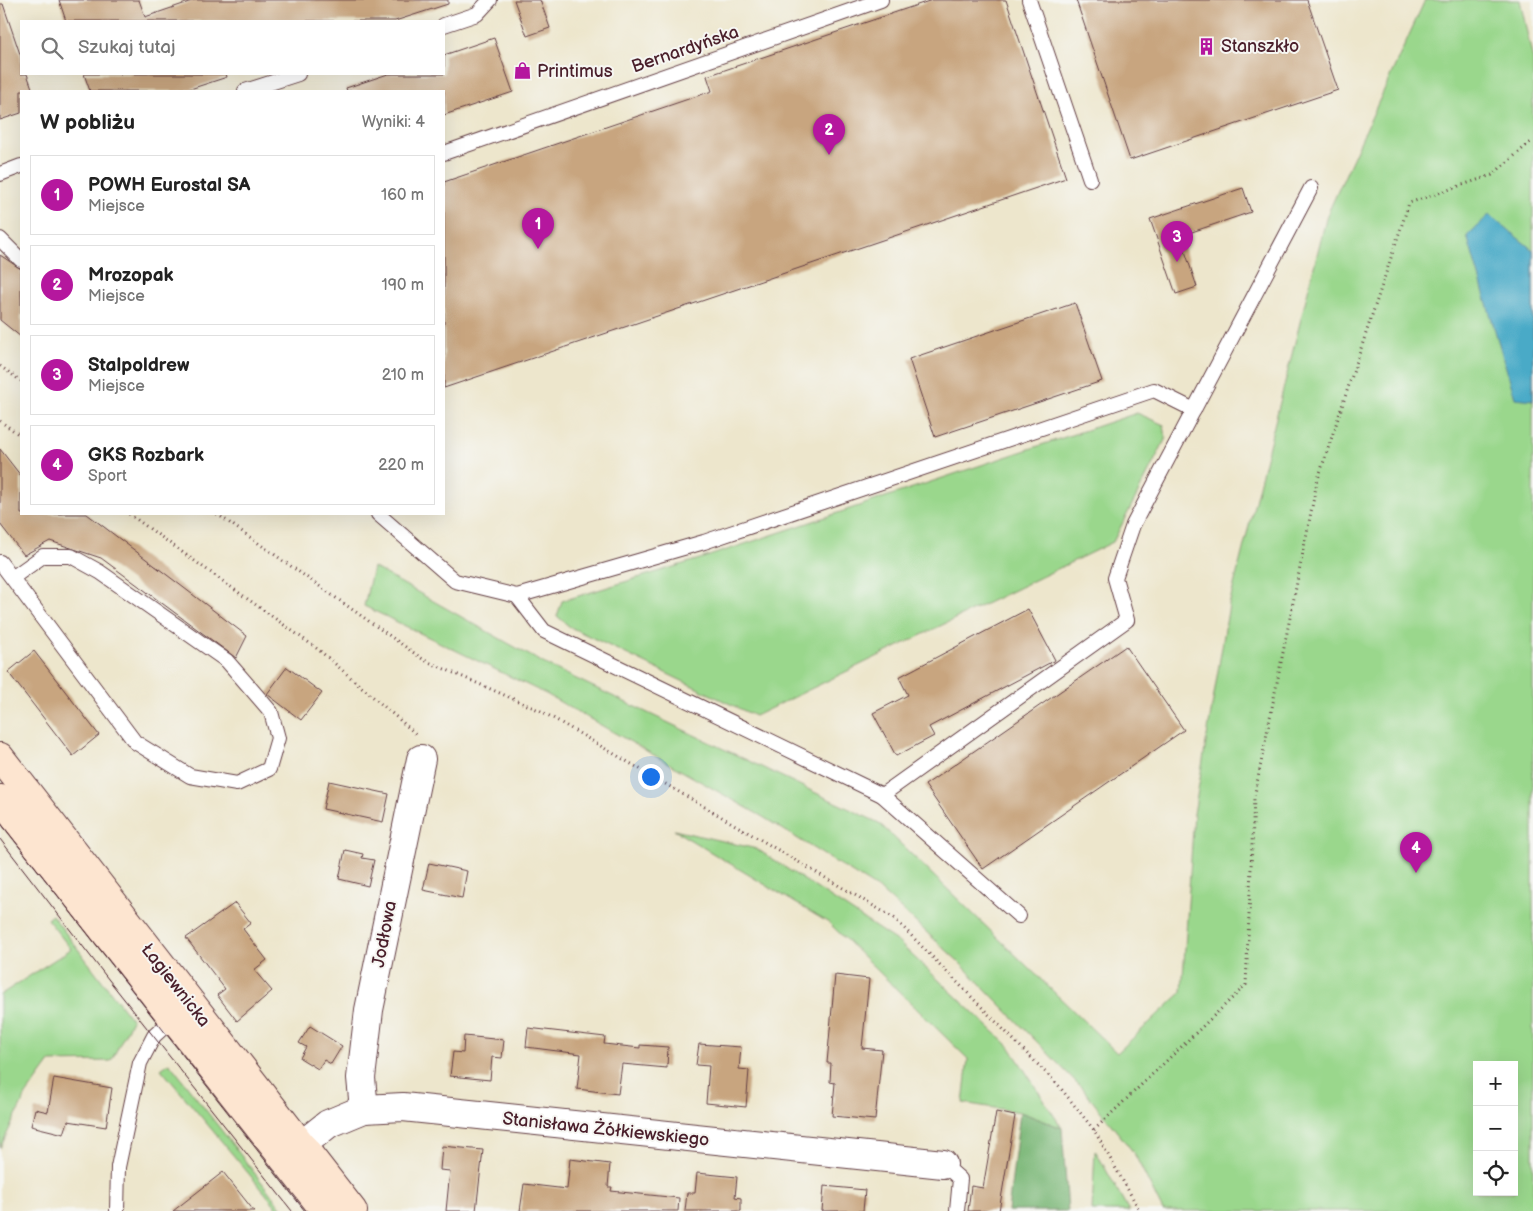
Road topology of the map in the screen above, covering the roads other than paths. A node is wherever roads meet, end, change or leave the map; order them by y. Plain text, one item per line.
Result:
1 (490, 0) edge
2 (881, 0) edge
3 (1029, 0) edge
4 (445, 25) edge
5 (295, 75) edge
6 (248, 90) edge
7 (445, 153) edge
8 (20, 166) edge
9 (0, 174) edge
10 (1090, 179) dead end
11 (1311, 188) dead end
12 (0, 239) edge
13 (20, 259) edge
14 (1194, 410) junction
15 (379, 515) edge
16 (0, 562) edge
17 (12, 578) junction
18 (517, 596) junction
19 (0, 757) edge
20 (421, 759) road end
21 (882, 795) junction
22 (0, 800) edge
23 (1018, 916) dead end
24 (182, 1012) junction
25 (364, 1109) junction
26 (292, 1152) junction
27 (943, 1164) joint
28 (117, 1211) edge
29 (324, 1211) edge
30 (352, 1211) edge
31 (957, 1211) edge

1 - 4 lane
2 - 7 lane, Bernardyńska
3 - 10 lane
5 - 6 lane
8 - 9 lane
11 - 14 lane
12 - 13 lane
14 - 18 lane
14 - 21 lane
15 - 18 lane
16 - 17 lane
17 - 17 lane
18 - 21 lane
19 - 24 main road, Łagiewnicka
20 - 25 street, Jodłowa
21 - 23 lane
22 - 24 main road, Łagiewnicka
24 - 26 main road, Łagiewnicka
24 - 28 lane
25 - 26 street, Stanisława Żółkiewskiego
25 - 27 street, Stanisława Żółkiewskiego
26 - 29 main road, Łagiewnicka
26 - 30 main road, Łagiewnicka
27 - 31 lane

